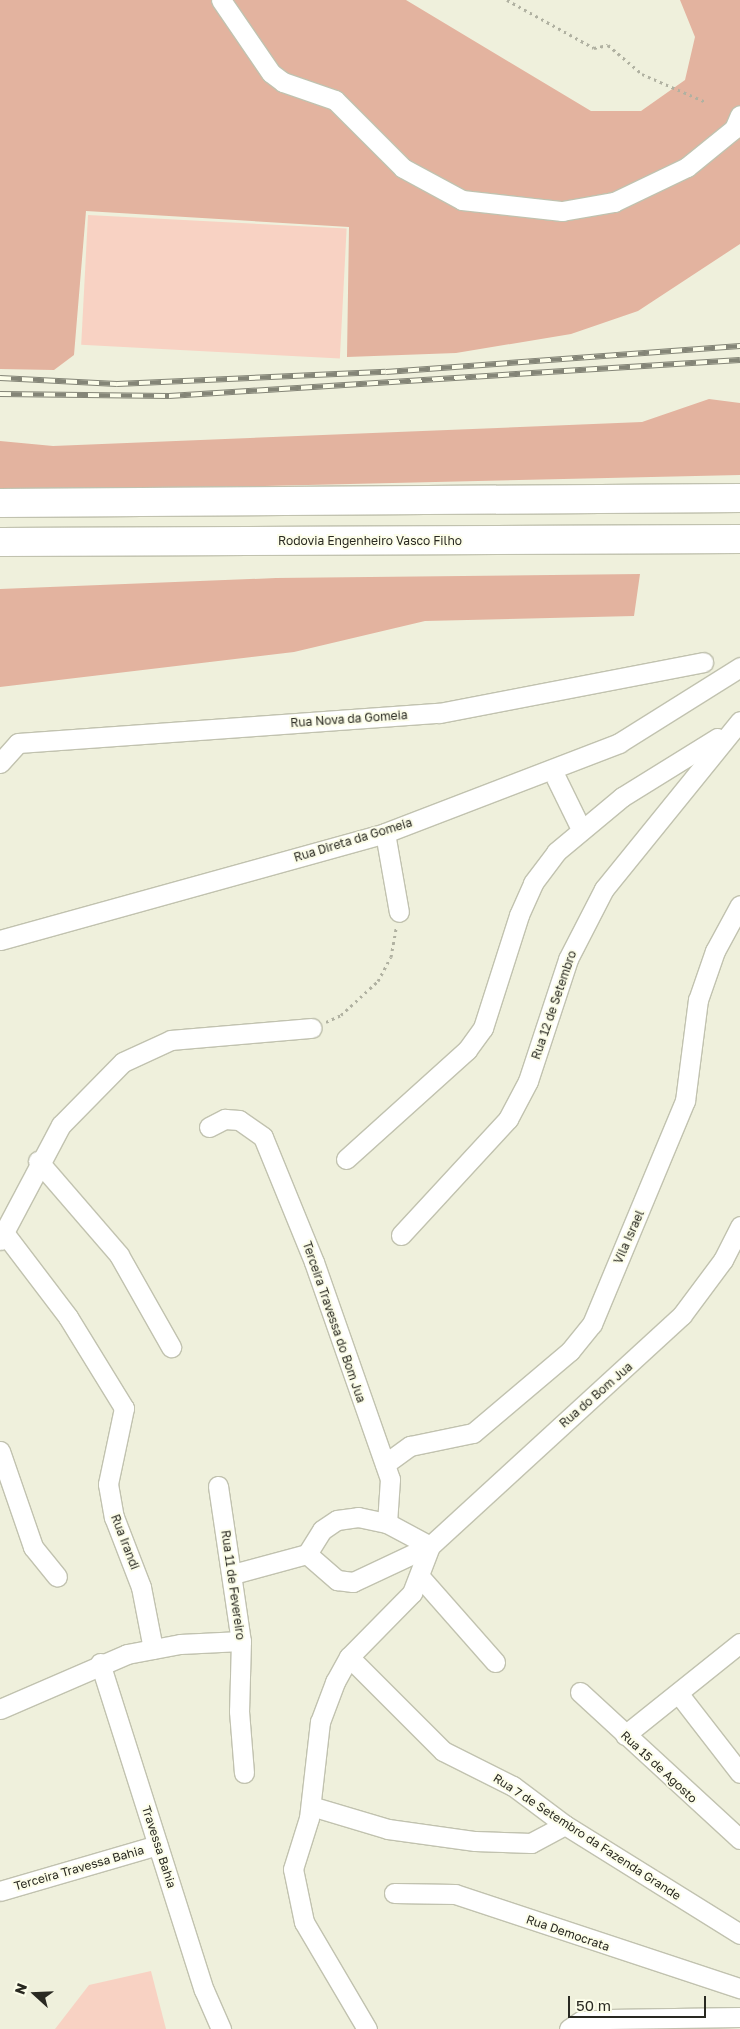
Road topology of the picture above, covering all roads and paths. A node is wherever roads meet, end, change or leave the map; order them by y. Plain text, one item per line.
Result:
1 (221, 0) edge
2 (507, 0) edge
3 (706, 102) dead end
4 (740, 115) edge
5 (740, 498) edge
6 (0, 503) edge
7 (740, 539) edge
8 (0, 542) edge
9 (703, 662) dead end
10 (740, 667) edge
11 (735, 726) edge
12 (0, 763) edge
13 (556, 778) dead end
14 (581, 829) junction
15 (385, 833) junction
16 (740, 905) edge
17 (399, 912) joint
18 (0, 940) edge
19 (311, 1028) joint
20 (209, 1127) dead end
21 (346, 1159) dead end
22 (38, 1162) junction
23 (740, 1226) edge
24 (400, 1236) dead end
25 (2, 1237) edge
26 (171, 1347) dead end
27 (0, 1451) edge
28 (385, 1464) junction
29 (218, 1486) dead end
30 (387, 1523) junction
31 (430, 1546) junction
32 (307, 1554) junction
33 (233, 1574) junction
34 (57, 1577) dead end
35 (421, 1578) junction
36 (241, 1641) junction
37 (740, 1643) edge
38 (153, 1649) junction
39 (350, 1657) junction
40 (494, 1662) dead end
41 (100, 1663) junction
42 (580, 1692) dead end
43 (678, 1693) junction
44 (0, 1709) edge
45 (625, 1735) junction
46 (244, 1773) dead end
47 (740, 1773) edge
48 (311, 1806) junction
49 (565, 1825) junction
50 (740, 1839) edge
51 (157, 1845) junction
52 (0, 1891) edge
53 (394, 1892) dead end
54 (740, 1934) edge
55 (740, 1988) edge
56 (740, 2017) edge
57 (643, 2023) edge
58 (573, 2026) edge
59 (221, 2029) edge
60 (367, 2029) edge

1 - 4 street
2 - 3 path
5 - 6 highway
7 - 8 highway, Rodovia Engenheiro Vasco Filho
9 - 12 street, Rua Nova da Gomeia
10 - 15 street, Rua Direta da Gomeia
11 - 14 street
11 - 24 street, Rua 12 de Setembro
13 - 14 street
14 - 21 street
15 - 17 street
15 - 18 street, Rua Direta da Gomeia
16 - 28 street, Vila Israel
17 - 19 path
19 - 22 street
20 - 28 street, Terceira Travessa do Bom Jua
22 - 25 street
22 - 26 street
23 - 31 street, Rua do Bom Jua
25 - 38 street, Rua Irandi
27 - 34 street
28 - 30 street, Terceira Travessa do Bom Jua
29 - 33 street, Rua 11 de Fevereiro
30 - 31 street
30 - 32 street
31 - 32 street
31 - 35 street
32 - 33 street
33 - 36 street, Rua 11 de Fevereiro
35 - 39 street
35 - 40 street
36 - 38 street
36 - 46 street, Rua 11 de Fevereiro
37 - 43 street
38 - 41 street
39 - 48 street
39 - 49 street, Rua 7 de Setembro da Fazenda Grande
41 - 44 street
41 - 51 street, Travessa Bahia
42 - 45 street, Rua 15 de Agosto
43 - 45 street
43 - 47 street
45 - 50 street, Rua 15 de Agosto
48 - 49 street
48 - 60 street
49 - 54 street, Rua 7 de Setembro da Fazenda Grande
51 - 52 street, Terceira Travessa Bahia
51 - 59 street, Travessa Bahia
53 - 55 street, Rua Democrata
56 - 57 street
57 - 58 street

